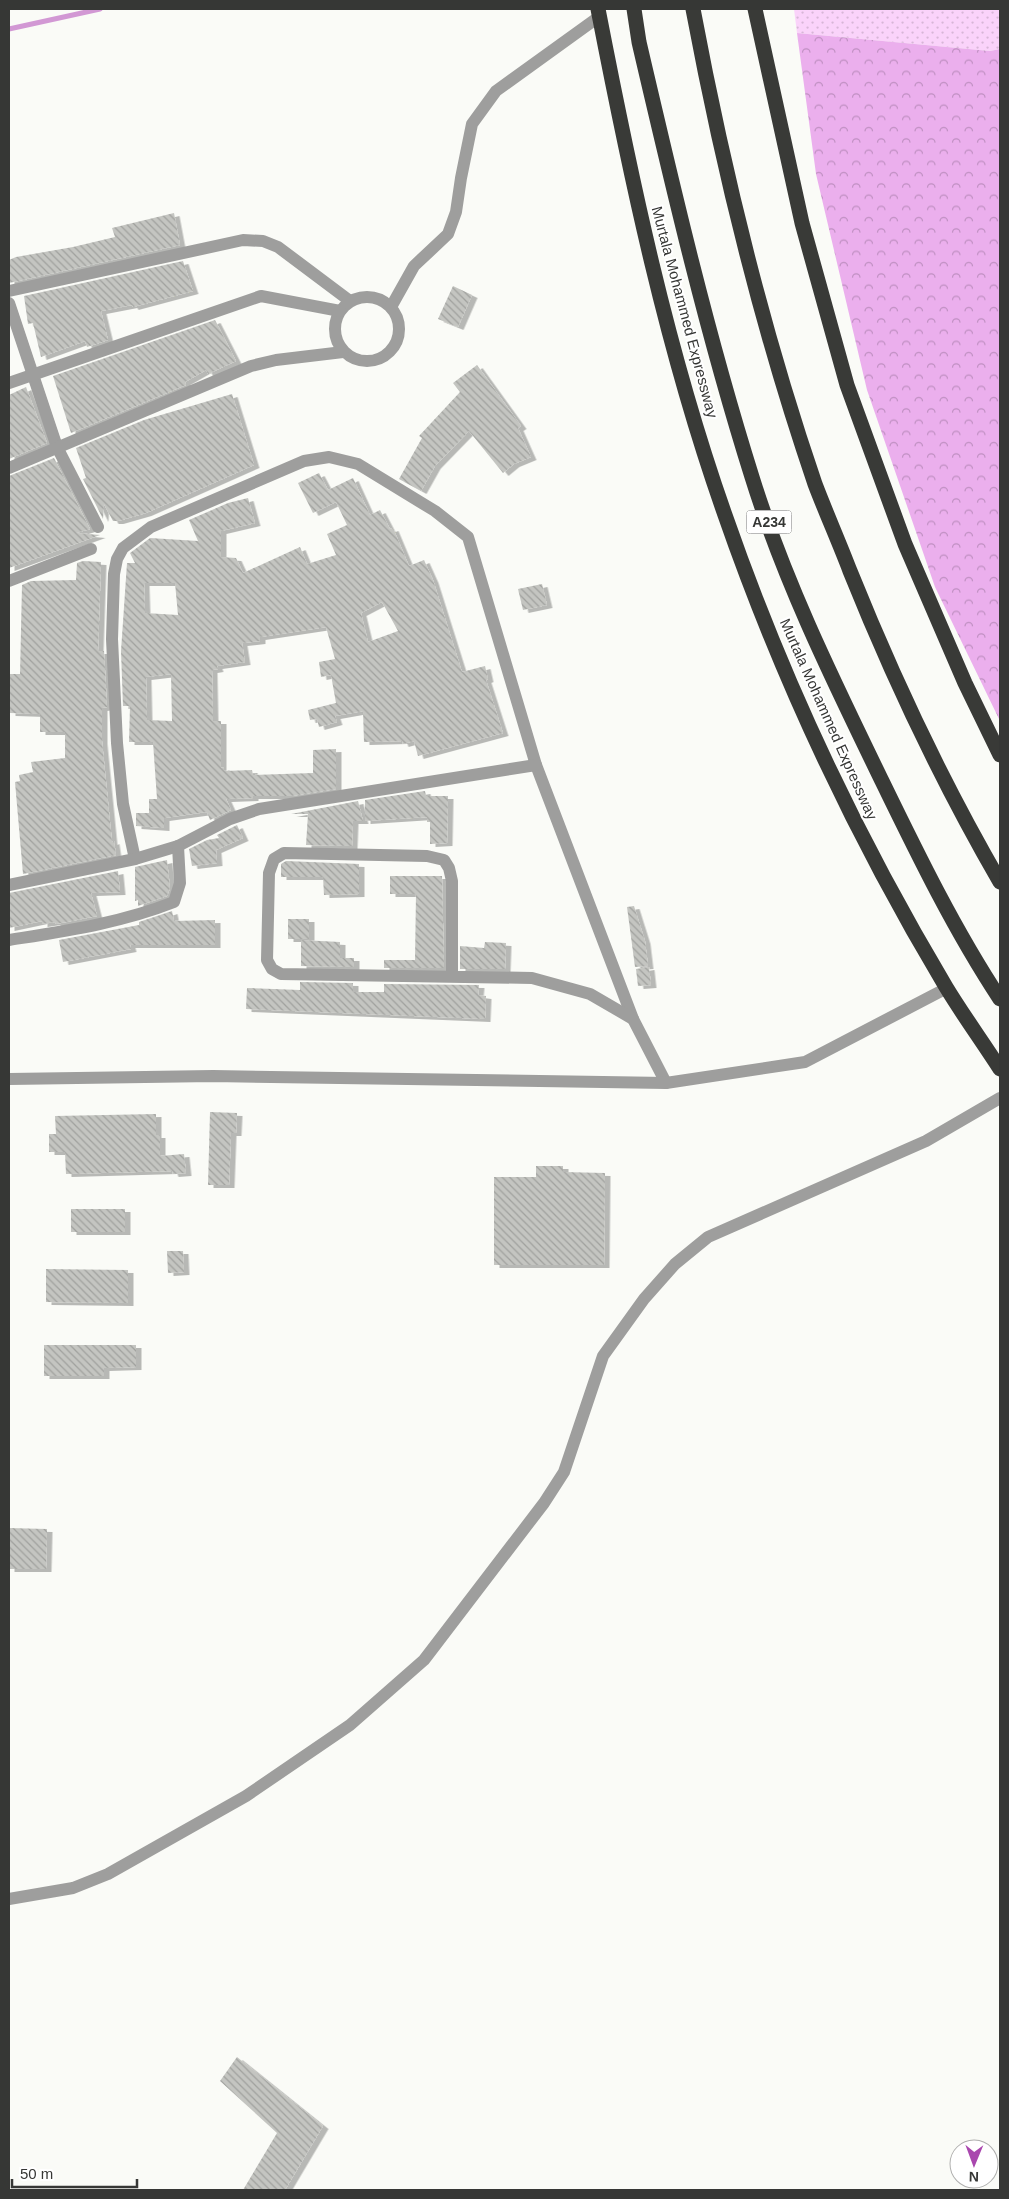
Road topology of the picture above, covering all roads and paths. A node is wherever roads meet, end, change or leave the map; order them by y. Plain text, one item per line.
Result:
1 (634, 9) edge
2 (693, 9) edge
3 (755, 9) edge
4 (599, 12) edge
5 (9, 291) edge
6 (350, 301) junction
7 (9, 302) edge
8 (391, 307) junction
9 (340, 311) junction
10 (343, 352) junction
11 (33, 374) junction
12 (9, 383) edge
13 (57, 447) junction
14 (9, 468) edge
15 (98, 527) dead end
16 (92, 549) dead end
17 (9, 580) edge
18 (1000, 754) edge
19 (536, 765) junction
20 (178, 846) junction
21 (135, 859) junction
22 (1000, 882) edge
23 (9, 885) edge
24 (9, 940) edge
25 (452, 976) junction
26 (947, 988) junction
27 (1000, 999) edge
28 (633, 1019) junction
29 (1000, 1068) edge
30 (9, 1079) edge
31 (666, 1083) junction
32 (1000, 1098) edge
33 (9, 1899) edge

1 - 27 highway, Murtala Mohammed Expressway / A234
2 - 22 highway
3 - 18 highway
4 - 8 street
4 - 26 highway, Murtala Mohammed Expressway
5 - 6 street
6 - 8 street
6 - 9 street
7 - 11 street
8 - 10 street
9 - 10 street
9 - 11 street
10 - 13 street
11 - 12 street
11 - 13 street
13 - 14 street
13 - 15 street
16 - 17 street
19 - 20 street
19 - 21 street
19 - 28 street
20 - 21 street
20 - 24 street
21 - 23 street
25 - 25 street
25 - 28 street
26 - 29 highway, Murtala Mohammed Expressway
26 - 31 street
28 - 31 street
30 - 31 street
32 - 33 street

